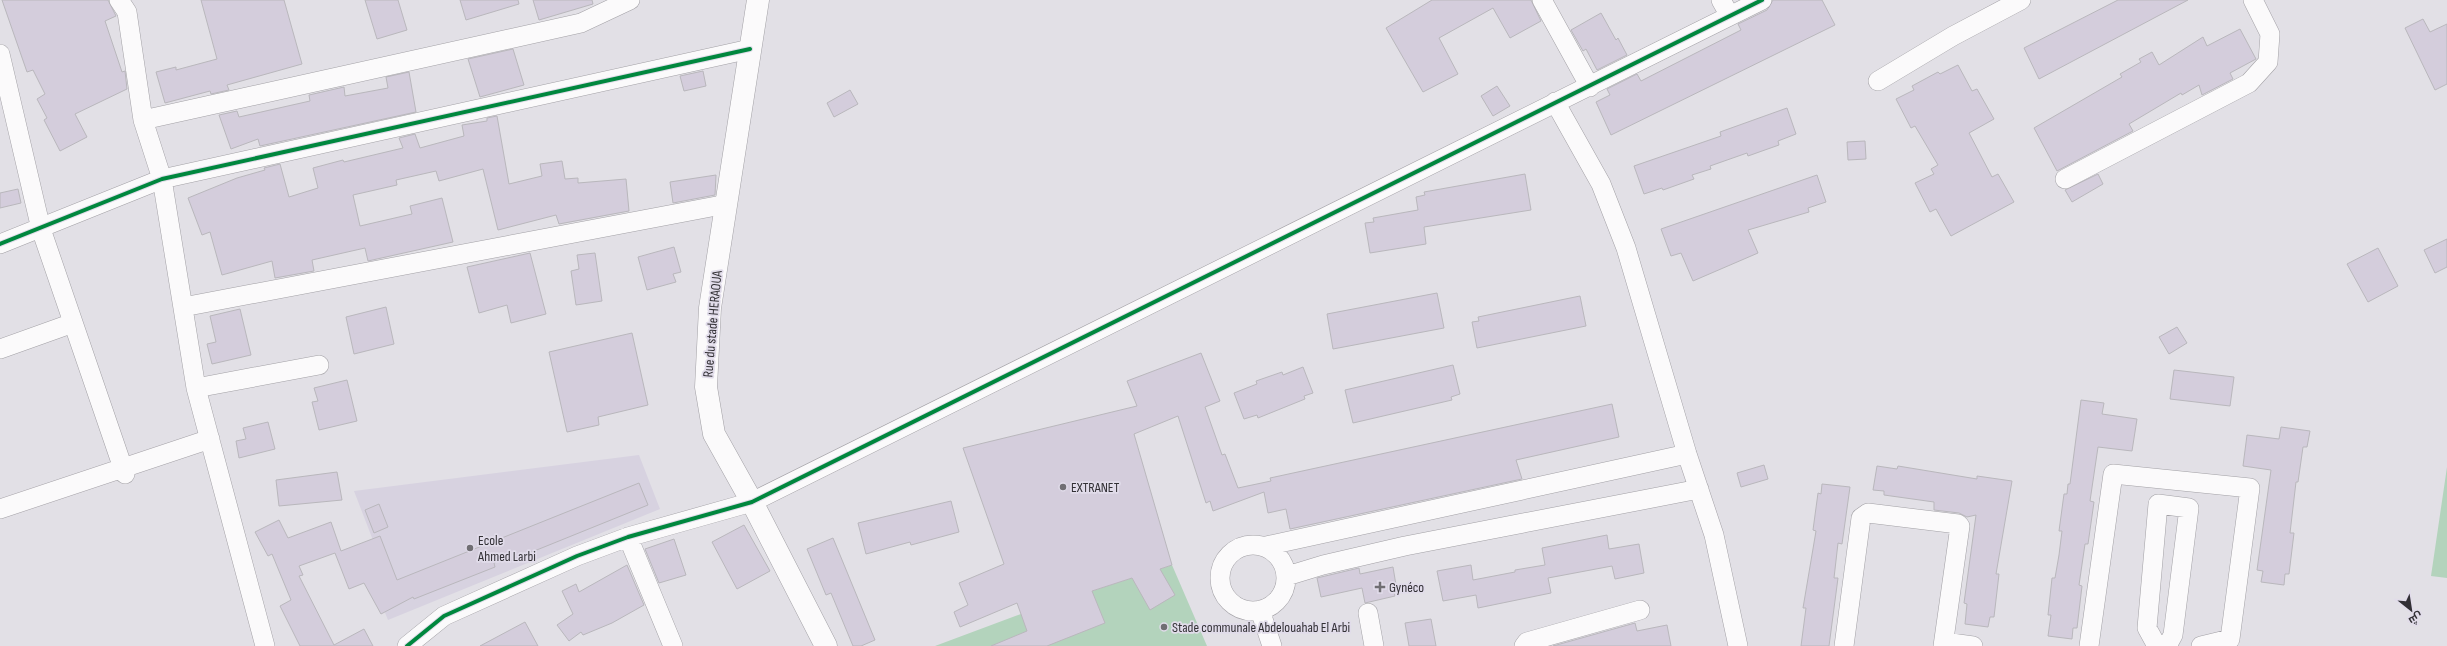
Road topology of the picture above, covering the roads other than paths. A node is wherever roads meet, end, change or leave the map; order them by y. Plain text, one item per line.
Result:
1 (120, 0) edge
2 (630, 0) edge
3 (758, 0) edge
4 (1542, 0) edge
5 (1721, 0) edge
6 (1762, 0) edge
7 (2021, 0) edge
8 (2253, 0) edge
9 (1730, 16) junction
10 (750, 48) junction
11 (0, 54) edge
12 (1878, 81) dead end
13 (1590, 87) junction
14 (1556, 102) junction
15 (143, 120) junction
16 (162, 179) junction
17 (2065, 179) dead end
18 (727, 204) junction
19 (41, 229) junction
20 (0, 244) edge
21 (183, 307) junction
22 (73, 323) junction
23 (0, 349) edge
24 (319, 365) dead end
25 (196, 388) junction
26 (210, 439) junction
27 (1687, 454) junction
28 (124, 471) junction
29 (1699, 489) junction
30 (752, 502) junction
31 (0, 509) edge
32 (628, 537) junction
33 (1266, 546) junction
34 (1287, 576) junction
35 (1260, 610) junction
36 (1640, 610) dead end
37 (1368, 613) dead end
38 (1944, 644) edge
39 (265, 646) edge
40 (407, 646) edge
41 (674, 646) edge
42 (826, 646) edge
43 (1272, 646) edge
44 (1374, 646) edge
45 (1524, 646) edge
46 (1738, 646) edge
47 (1844, 646) edge
48 (1973, 646) edge
49 (2089, 646) edge
50 (2157, 646) edge
51 (2167, 646) edge
52 (2201, 646) edge

1 - 15 street
2 - 15 street
3 - 10 street, Rue du stade HERAOUA
4 - 13 street
5 - 9 street
6 - 9 street
7 - 12 street
8 - 17 street
9 - 13 street
10 - 16 street
10 - 18 street, Rue du stade HERAOUA
11 - 19 street
13 - 14 street
14 - 27 street
14 - 30 street
15 - 16 street
16 - 19 street
16 - 21 street
18 - 21 street
18 - 30 street, Rue du stade HERAOUA
19 - 20 street
19 - 22 street
21 - 25 street
22 - 23 street
22 - 28 street
24 - 25 street
25 - 26 street
26 - 28 street
26 - 39 street
27 - 29 street
27 - 33 street
28 - 31 street
29 - 34 street
29 - 46 street
30 - 32 street
30 - 42 street, Rue du stade HERAOUA
32 - 40 street
32 - 41 street
33 - 34 street
33 - 35 street
34 - 35 street
35 - 43 street
36 - 45 street
37 - 44 street
38 - 47 street
38 - 48 street
49 - 52 street
50 - 51 street

